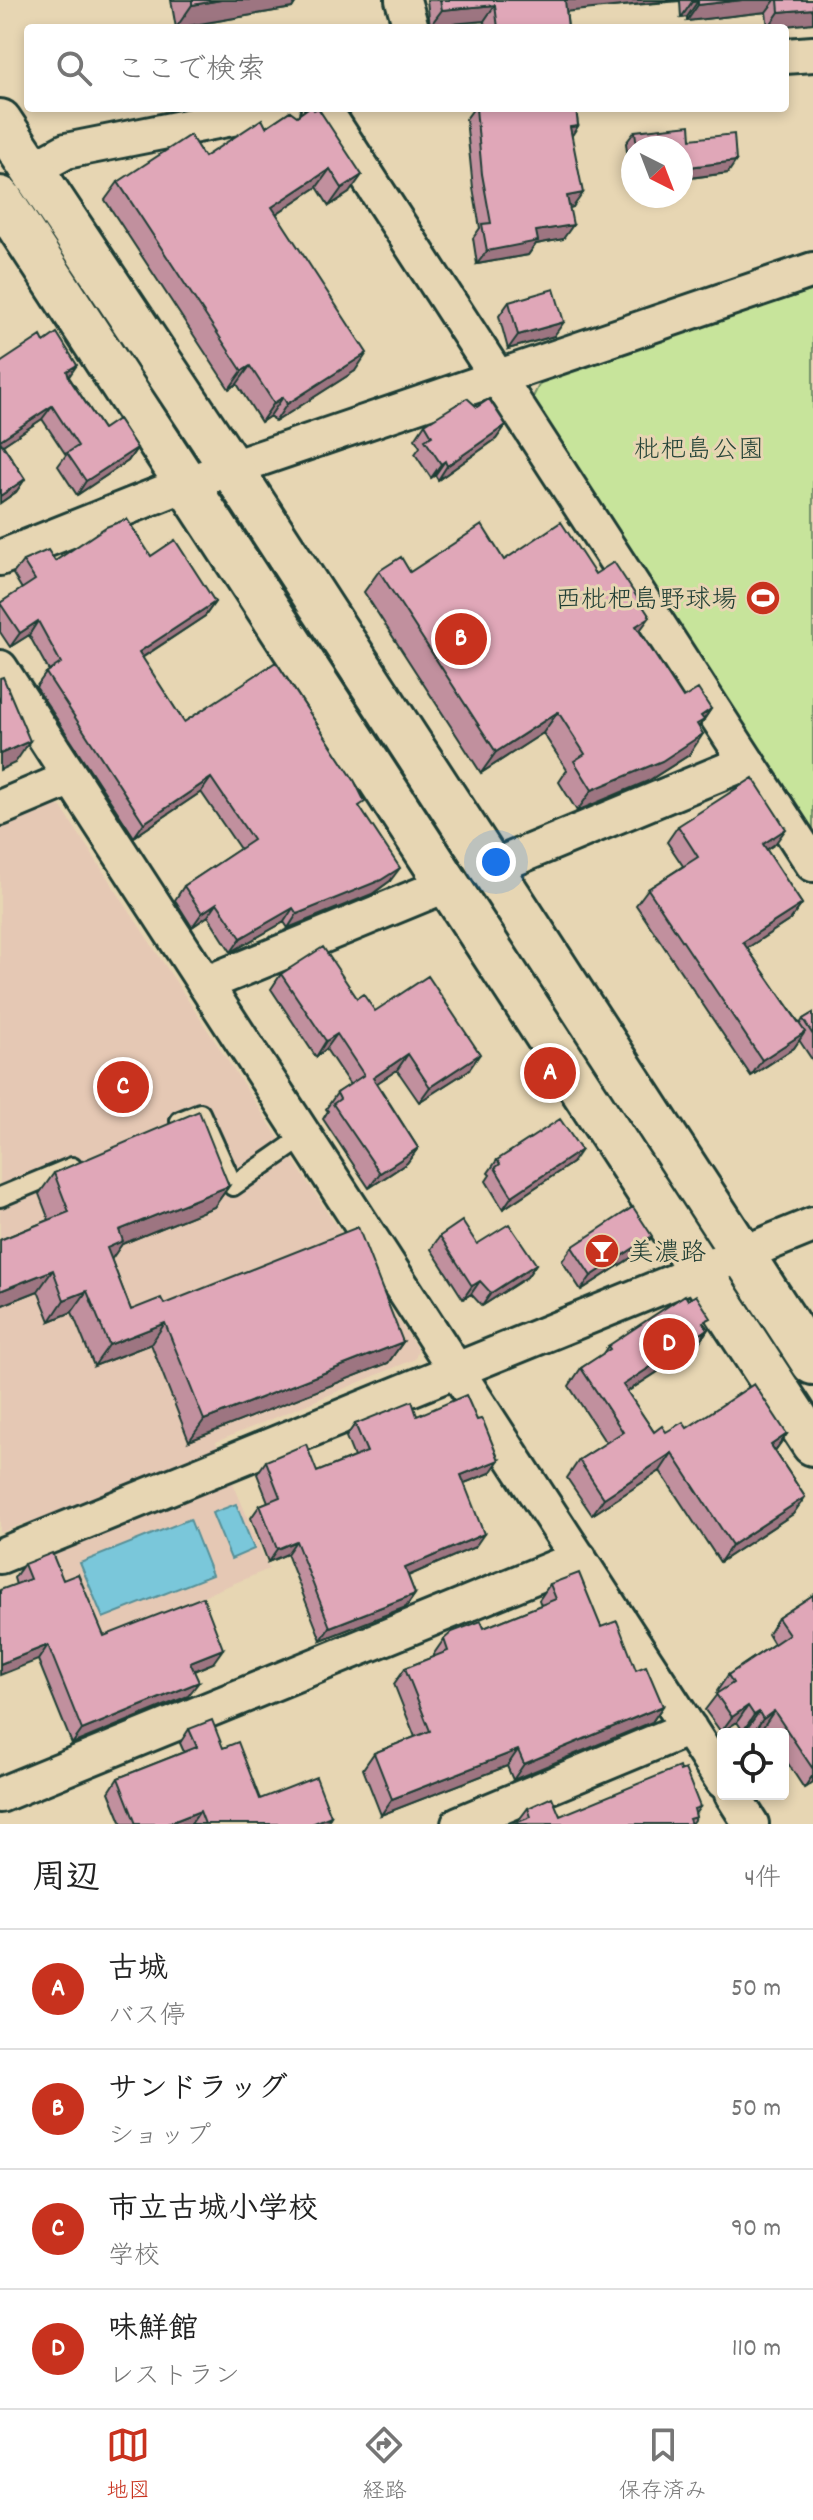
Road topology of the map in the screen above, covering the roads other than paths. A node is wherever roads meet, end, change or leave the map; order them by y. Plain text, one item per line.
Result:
1 (403, 0) edge
2 (410, 24) edge
3 (813, 54) edge
4 (789, 56) edge
5 (262, 112) edge
6 (326, 112) edge
7 (0, 121) edge
8 (31, 170) junction
9 (0, 198) edge
10 (813, 270) edge
11 (497, 377) junction
12 (231, 468) junction
13 (188, 483) junction
14 (0, 558) edge
15 (0, 668) edge
16 (747, 762) junction
17 (71, 778) junction
18 (0, 808) edge
19 (813, 864) edge
20 (491, 868) junction
21 (448, 884) junction
22 (205, 984) junction
23 (157, 1131) edge
24 (305, 1136) junction
25 (86, 1161) edge
26 (0, 1197) edge
27 (813, 1225) edge
28 (743, 1255) junction
29 (700, 1271) junction
30 (813, 1363) edge
31 (455, 1368) junction
32 (813, 1444) edge
33 (0, 1556) edge
34 (579, 1558) junction
35 (689, 1728) junction
36 (717, 1772) edge
37 (0, 1795) edge
38 (736, 1800) edge
39 (459, 1824) edge
40 (751, 1824) edge

1 - 2 street
3 - 4 street
5 - 8 street
6 - 11 street
7 - 8 street
8 - 12 street
9 - 13 street
10 - 11 street
11 - 12 street
11 - 16 street
12 - 13 street
12 - 20 street
13 - 14 street
13 - 21 street
15 - 17 street
16 - 19 street
16 - 20 street
17 - 18 street
17 - 22 street
20 - 28 street
21 - 22 street
21 - 29 street
22 - 24 street
23 - 24 lane
24 - 31 street
25 - 26 lane
27 - 28 street
28 - 29 street
28 - 30 street
29 - 31 street
29 - 32 street
31 - 33 street
31 - 34 street
34 - 35 street
34 - 37 street
35 - 36 street
35 - 39 street
38 - 40 street

